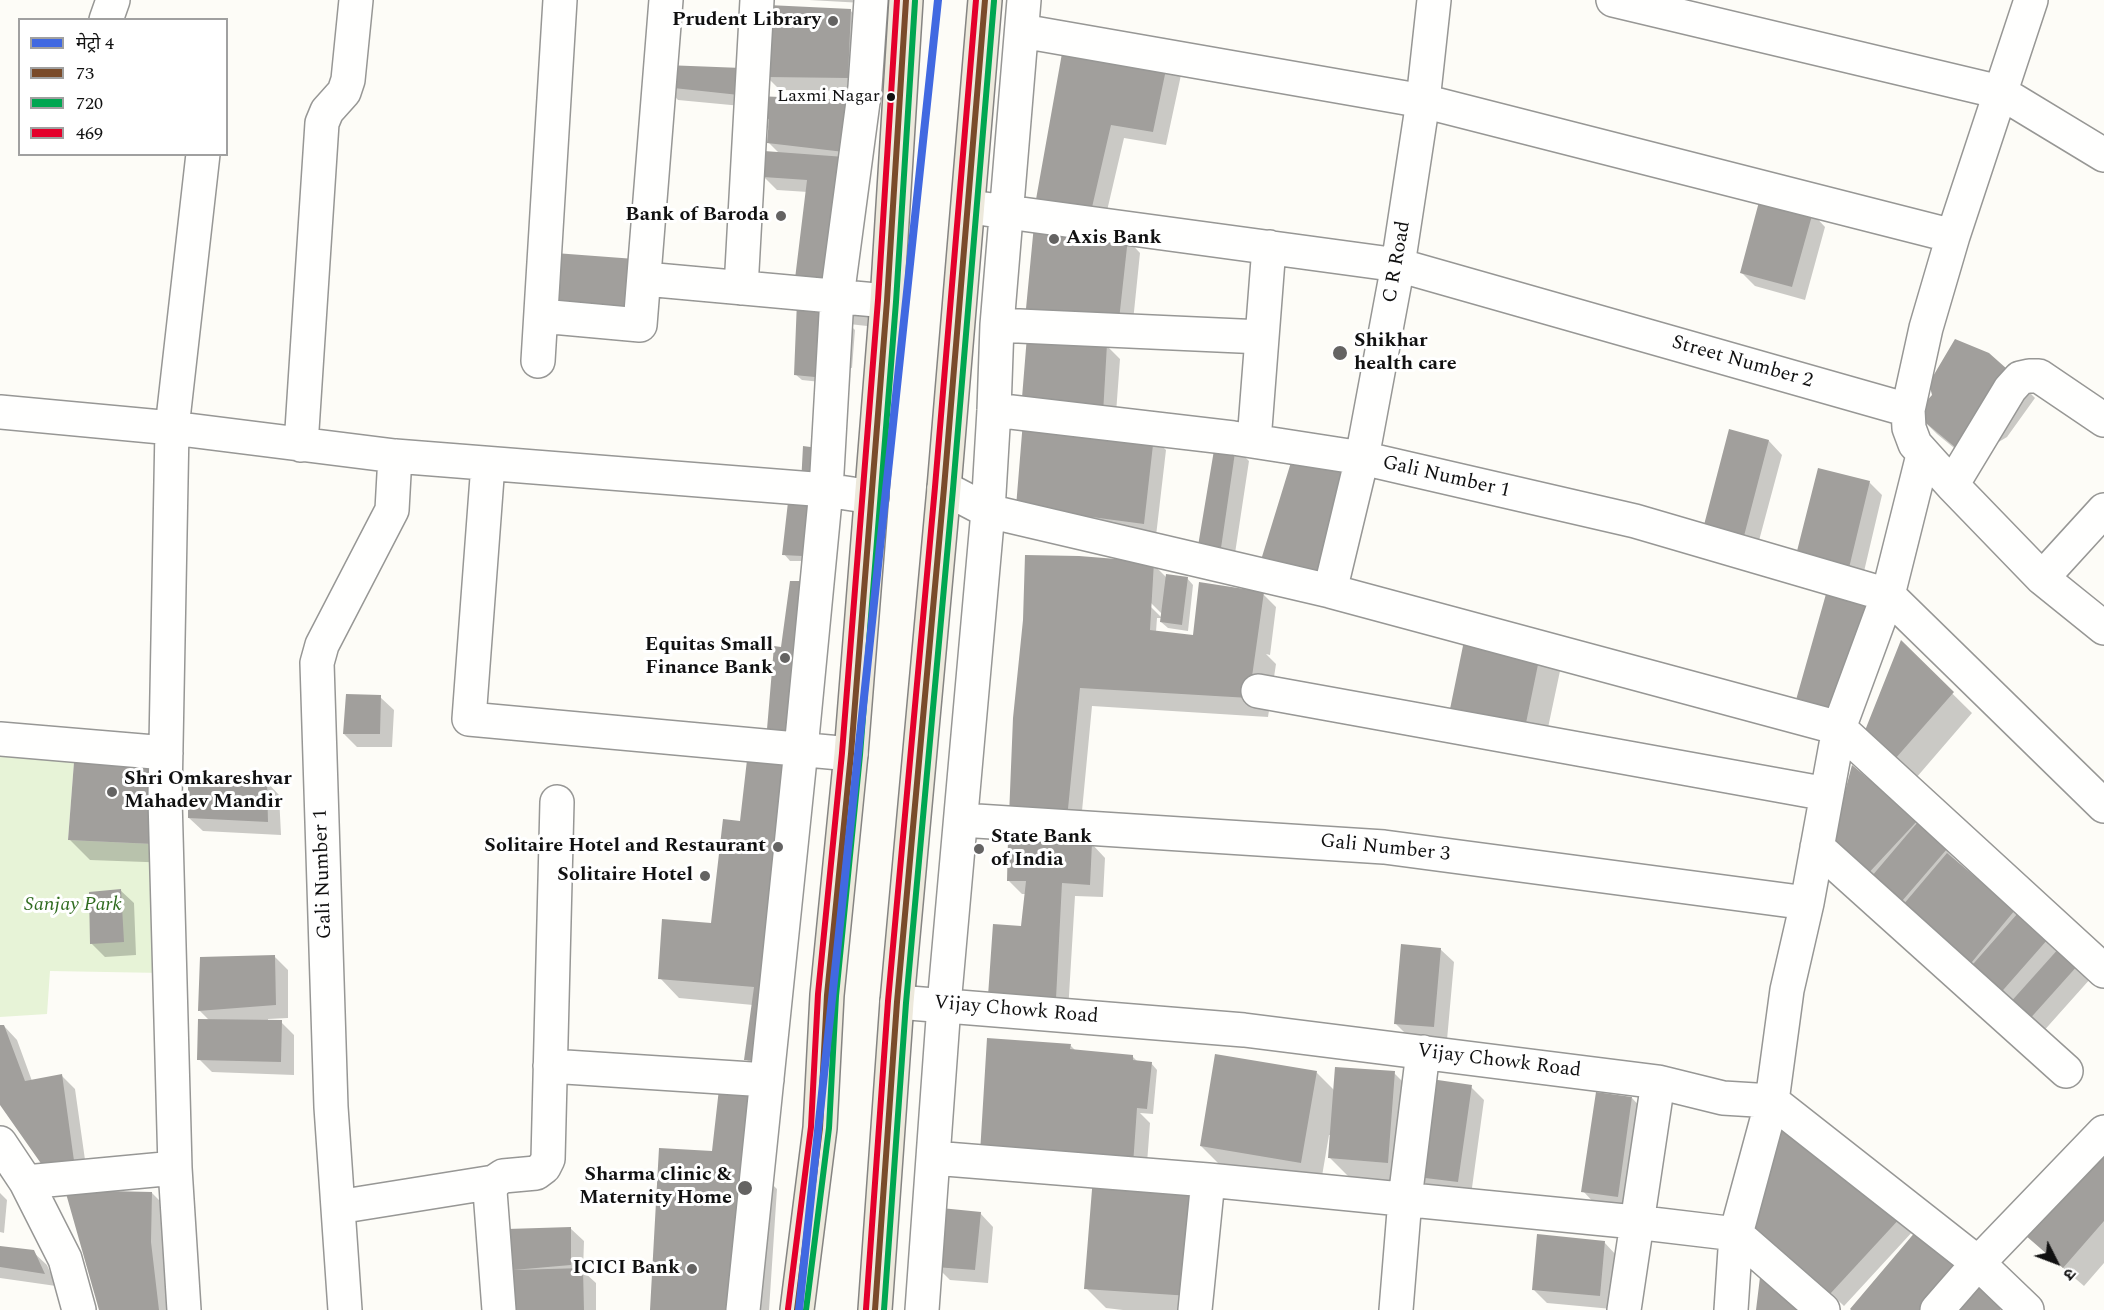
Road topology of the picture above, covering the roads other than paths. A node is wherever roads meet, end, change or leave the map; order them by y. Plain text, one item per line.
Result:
1 (113, 0) edge
2 (356, 0) edge
3 (560, 0) edge
4 (666, 0) edge
5 (757, 0) edge
6 (871, 0) edge
7 (906, 0) edge
8 (985, 0) edge
9 (1434, 0) edge
10 (1613, 0) edge
11 (2031, 0) edge
12 (1023, 16) edge
13 (107, 18) edge
14 (2000, 92) junction
15 (1423, 101) junction
16 (2104, 155) edge
17 (203, 156) edge
18 (968, 207) junction
19 (1006, 211) junction
20 (1953, 236) junction
21 (1269, 247) junction
22 (1398, 265) junction
23 (645, 279) junction
24 (741, 288) junction
25 (837, 297) junction
26 (887, 301) junction
27 (541, 316) junction
28 (997, 325) junction
29 (1262, 337) junction
30 (538, 361) dead end
31 (994, 410) junction
32 (1908, 410) junction
33 (0, 412) edge
34 (2104, 420) edge
35 (172, 428) junction
36 (1254, 441) junction
37 (301, 445) junction
38 (1923, 455) junction
39 (395, 456) junction
40 (1362, 458) junction
41 (488, 464) junction
42 (1952, 485) junction
43 (944, 488) junction
44 (826, 490) junction
45 (872, 497) junction
46 (2104, 510) edge
47 (988, 511) junction
48 (2042, 578) junction
49 (1330, 591) junction
50 (1888, 595) junction
51 (2104, 628) edge
52 (1258, 691) dead end
53 (1839, 728) junction
54 (0, 739) edge
55 (801, 749) junction
56 (166, 753) junction
57 (851, 754) junction
58 (1827, 794) junction
59 (557, 802) dead end
60 (2104, 806) edge
61 (961, 820) junction
62 (1818, 847) junction
63 (1807, 903) junction
64 (2104, 971) edge
65 (897, 1002) junction
66 (944, 1005) junction
67 (1423, 1052) junction
68 (550, 1066) junction
69 (2066, 1071) dead end
70 (767, 1080) junction
71 (1658, 1082) junction
72 (1772, 1101) junction
73 (2104, 1132) edge
74 (0, 1143) edge
75 (933, 1158) junction
76 (175, 1168) junction
77 (1208, 1180) junction
78 (26, 1182) junction
79 (494, 1182) junction
80 (1405, 1199) junction
81 (338, 1207) junction
82 (1635, 1222) junction
83 (1736, 1234) junction
84 (1978, 1263) junction
85 (498, 1298) edge
86 (79, 1310) edge
87 (184, 1310) edge
88 (345, 1310) edge
89 (743, 1310) edge
90 (797, 1310) edge
91 (875, 1310) edge
92 (922, 1310) edge
93 (1195, 1310) edge
94 (1396, 1310) edge
95 (1624, 1310) edge
96 (1731, 1310) edge
97 (1824, 1310) edge
98 (1937, 1310) edge
99 (2027, 1310) edge

1 - 13 street
2 - 37 street
3 - 27 street
4 - 23 street
5 - 24 street
6 - 25 street
7 - 26 main road
8 - 18 main road
9 - 15 street, C R Road
10 - 14 street
11 - 14 street
12 - 15 street
12 - 19 street
14 - 16 street
14 - 20 street
15 - 20 street
15 - 22 street, C R Road
17 - 35 street
18 - 19 street, Street Number 2
18 - 43 main road
19 - 21 street, Street Number 2
19 - 28 street
20 - 32 street
21 - 22 street, Street Number 2
21 - 29 street
22 - 32 street, Street Number 2
22 - 40 street, C R Road
23 - 24 street
23 - 27 street
24 - 25 street
25 - 26 street
25 - 44 street
26 - 45 main road
27 - 30 street
28 - 29 street
28 - 31 street
29 - 36 street
31 - 36 street, Gali Number 1
31 - 47 street
32 - 38 street
33 - 35 street
34 - 42 street
35 - 37 street
35 - 56 street
36 - 40 street, Gali Number 1
37 - 39 street
38 - 42 street
38 - 50 street
39 - 41 street
39 - 81 street, Gali Number 1
40 - 49 street, C R Road
40 - 50 street, Gali Number 1
41 - 44 street
41 - 55 street
42 - 48 street
43 - 47 street
43 - 65 main road
44 - 45 street
44 - 55 street
45 - 57 main road
46 - 48 street
47 - 49 street
47 - 61 street
48 - 51 street
49 - 53 street
50 - 53 street
50 - 60 street
52 - 58 street
53 - 58 street
53 - 64 street
54 - 56 street
55 - 57 street
55 - 70 street
56 - 76 street
57 - 90 main road
58 - 62 street
59 - 68 street
61 - 63 street, Gali Number 3
61 - 66 street
62 - 63 street
62 - 69 street
63 - 72 street
65 - 66 street, Vijay Chowk Road
65 - 91 main road
66 - 67 street, Vijay Chowk Road
66 - 75 street
67 - 71 street, Vijay Chowk Road
67 - 80 street
68 - 70 street
68 - 79 street
70 - 89 street
71 - 72 street, Vijay Chowk Road
71 - 82 street
72 - 83 street
72 - 84 street
73 - 84 street
74 - 78 street
75 - 77 street
75 - 92 street
76 - 78 street
76 - 87 street
77 - 80 street
77 - 93 street
78 - 86 street
79 - 81 street
79 - 85 street
80 - 82 street
80 - 94 street
81 - 88 street, Gali Number 1
82 - 83 street
82 - 95 street
83 - 96 street
83 - 97 street
84 - 98 street
84 - 99 street

